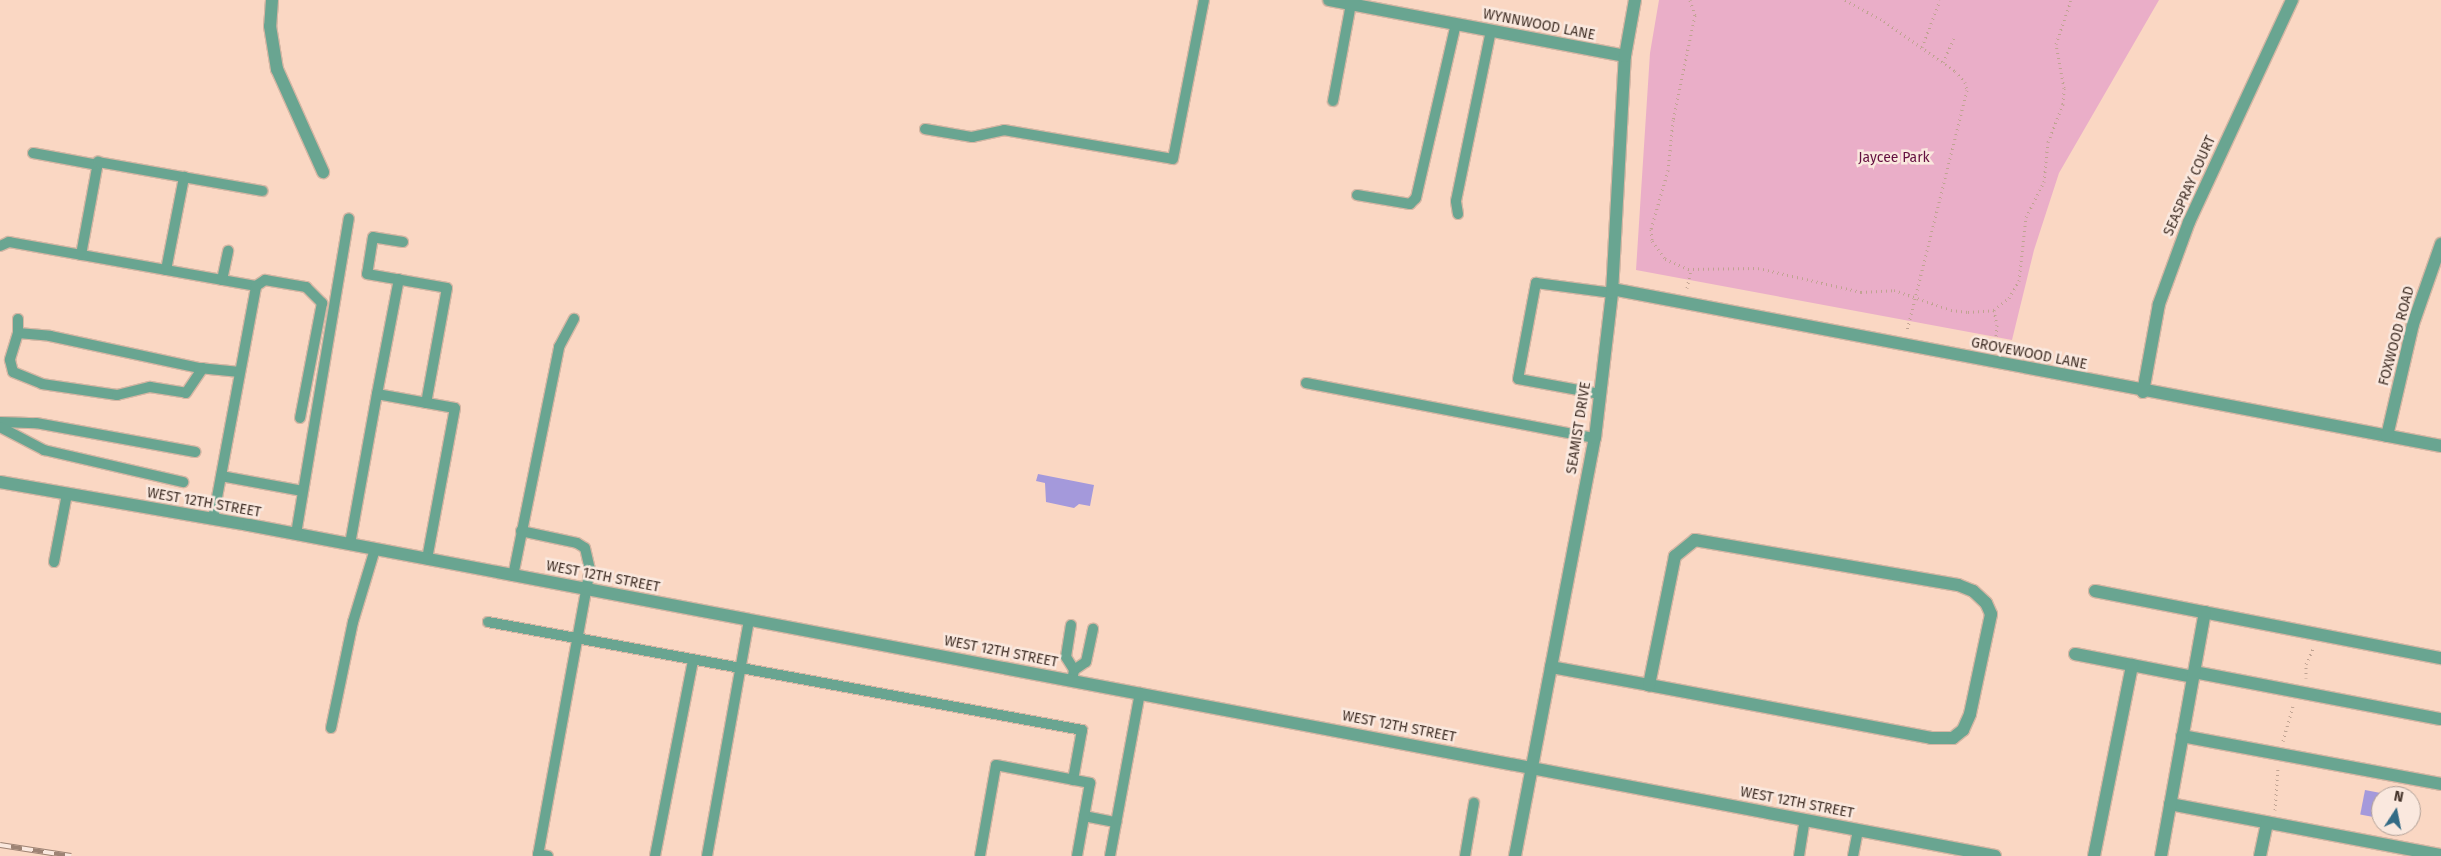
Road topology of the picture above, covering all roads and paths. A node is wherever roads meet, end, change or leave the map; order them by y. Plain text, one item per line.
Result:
1 (272, 0) edge
2 (1204, 0) edge
3 (1330, 0) edge
4 (1635, 0) edge
5 (1690, 0) edge
6 (1845, 0) edge
7 (1940, 0) edge
8 (2071, 0) edge
9 (2292, 0) edge
10 (1351, 4) junction
11 (1456, 24) junction
12 (1491, 31) junction
13 (1954, 38) dead end
14 (1922, 47) junction
15 (1625, 56) junction
16 (1943, 62) junction
17 (1332, 101) dead end
18 (925, 130) dead end
19 (33, 153) dead end
20 (98, 166) junction
21 (323, 172) dead end
22 (184, 177) junction
23 (262, 191) dead end
24 (1357, 195) dead end
25 (1458, 214) dead end
26 (349, 218) dead end
27 (403, 242) dead end
28 (2441, 244) edge
29 (0, 246) edge
30 (228, 251) dead end
31 (81, 255) junction
32 (1691, 269) junction
33 (166, 270) junction
34 (399, 279) junction
35 (222, 280) junction
36 (256, 286) junction
37 (1612, 291) junction
38 (1915, 294) junction
39 (1684, 302) junction
40 (1994, 310) junction
41 (18, 318) dead end
42 (574, 319) dead end
43 (18, 333) junction
44 (1904, 345) junction
45 (1992, 362) junction
46 (202, 368) junction
47 (240, 372) junction
48 (1306, 383) dead end
49 (2143, 392) junction
50 (378, 394) junction
51 (1600, 394) junction
52 (426, 403) junction
53 (300, 418) dead end
54 (0, 422) edge
55 (0, 427) edge
56 (2387, 436) junction
57 (1595, 438) junction
58 (2441, 446) edge
59 (195, 452) dead end
60 (221, 476) junction
61 (0, 482) edge
62 (183, 482) dead end
63 (303, 491) junction
64 (67, 494) junction
65 (213, 519) junction
66 (521, 531) junction
67 (296, 534) junction
68 (350, 544) junction
69 (375, 549) junction
70 (427, 559) junction
71 (54, 562) dead end
72 (513, 576) junction
73 (587, 589) junction
74 (2095, 591) dead end
75 (2205, 612) junction
76 (749, 620) junction
77 (488, 622) dead end
78 (1071, 625) dead end
79 (1093, 629) dead end
80 (578, 639) junction
81 (2314, 647) dead end
82 (2075, 654) dead end
83 (2441, 658) edge
84 (693, 660) junction
85 (2132, 665) junction
86 (1551, 667) junction
87 (741, 668) junction
88 (2194, 674) junction
89 (1073, 675) junction
90 (2304, 684) dead end
91 (1649, 685) junction
92 (1140, 694) junction
93 (2294, 700) dead end
94 (2441, 718) edge
95 (331, 728) dead end
96 (2182, 736) junction
97 (2284, 741) dead end
98 (2278, 765) dead end
99 (1532, 767) junction
100 (1073, 780) junction
101 (2441, 784) edge
102 (1474, 803) dead end
103 (2170, 804) junction
104 (1084, 816) junction
105 (2271, 818) junction
106 (1805, 820) junction
107 (1116, 822) junction
108 (1858, 830) junction
109 (2441, 855) edge
110 (548, 856) edge
111 (655, 856) edge
112 (707, 856) edge
113 (980, 856) edge
114 (1077, 856) edge
115 (1110, 856) edge
116 (1465, 856) edge
117 (1515, 856) edge
118 (1798, 856) edge
119 (1853, 856) edge
120 (1995, 856) edge
121 (2094, 856) edge
122 (2161, 856) edge
123 (2260, 856) edge

1 - 21 street
2 - 18 lane
3 - 10 street, WYNNWOOD LANE
4 - 15 street, SEAMIST DRIVE
5 - 32 path
6 - 14 path
7 - 14 path
8 - 40 path
9 - 49 street, SEASPRAY COURT
10 - 11 street, WYNNWOOD LANE
10 - 17 lane
11 - 12 street, WYNNWOOD LANE
11 - 24 lane
12 - 15 street, WYNNWOOD LANE
12 - 25 lane
13 - 16 path
14 - 16 path
15 - 37 street, SEAMIST DRIVE
16 - 38 path
19 - 20 lane
20 - 22 lane
20 - 31 lane
22 - 23 lane
22 - 33 lane
26 - 63 lane
27 - 34 lane
28 - 56 street, FOXWOOD ROAD
29 - 31 lane
30 - 35 lane
31 - 33 lane
32 - 38 path
32 - 39 path
33 - 35 lane
34 - 50 lane
34 - 52 lane
35 - 36 lane
36 - 47 lane
36 - 53 lane
37 - 39 street, GROVEWOOD LANE
37 - 51 street, SEAMIST DRIVE
37 - 51 lane
38 - 40 path
38 - 44 path
39 - 44 street, GROVEWOOD LANE
40 - 45 path
41 - 43 lane
42 - 66 lane
43 - 46 lane
43 - 46 lane
44 - 45 street, GROVEWOOD LANE
45 - 49 street, GROVEWOOD LANE
46 - 47 lane
47 - 60 lane
48 - 57 lane
49 - 56 street, GROVEWOOD LANE
50 - 52 lane
50 - 68 lane
51 - 57 street, SEAMIST DRIVE
52 - 70 lane
54 - 59 lane
55 - 62 lane
56 - 58 street, GROVEWOOD LANE
57 - 86 street, SEAMIST DRIVE
60 - 63 lane
60 - 65 lane
61 - 64 street, WEST 12TH STREET
63 - 67 lane
64 - 65 street, WEST 12TH STREET
64 - 71 lane
65 - 67 street, WEST 12TH STREET
66 - 72 lane
66 - 73 lane
67 - 68 street, WEST 12TH STREET
68 - 69 street, WEST 12TH STREET
69 - 70 street, WEST 12TH STREET
69 - 95 lane
70 - 72 street, WEST 12TH STREET
72 - 73 street, WEST 12TH STREET
73 - 76 street, WEST 12TH STREET
73 - 80 lane
74 - 75 street
75 - 83 street
75 - 88 street
76 - 87 lane
76 - 89 street, WEST 12TH STREET
77 - 80 lane
78 - 89 lane
79 - 89 lane
80 - 84 lane
80 - 110 lane
81 - 90 path
82 - 85 street
84 - 87 lane
84 - 111 lane
85 - 88 street
85 - 121 street
86 - 91 street
86 - 99 street, SEAMIST DRIVE
87 - 100 lane
87 - 112 lane
88 - 94 street
88 - 96 street
89 - 92 street, WEST 12TH STREET
91 - 91 street
92 - 99 street, WEST 12TH STREET
92 - 107 lane
93 - 97 path
96 - 101 street
96 - 103 street
98 - 105 path
99 - 106 street, WEST 12TH STREET
99 - 117 street, SEAMIST DRIVE
100 - 104 lane
100 - 113 lane
102 - 116 lane
103 - 105 street
103 - 122 street
104 - 107 lane
104 - 114 lane
105 - 109 street
105 - 123 street
106 - 108 street, WEST 12TH STREET
106 - 118 lane
107 - 115 lane
108 - 119 lane
108 - 120 street, WEST 12TH STREET

